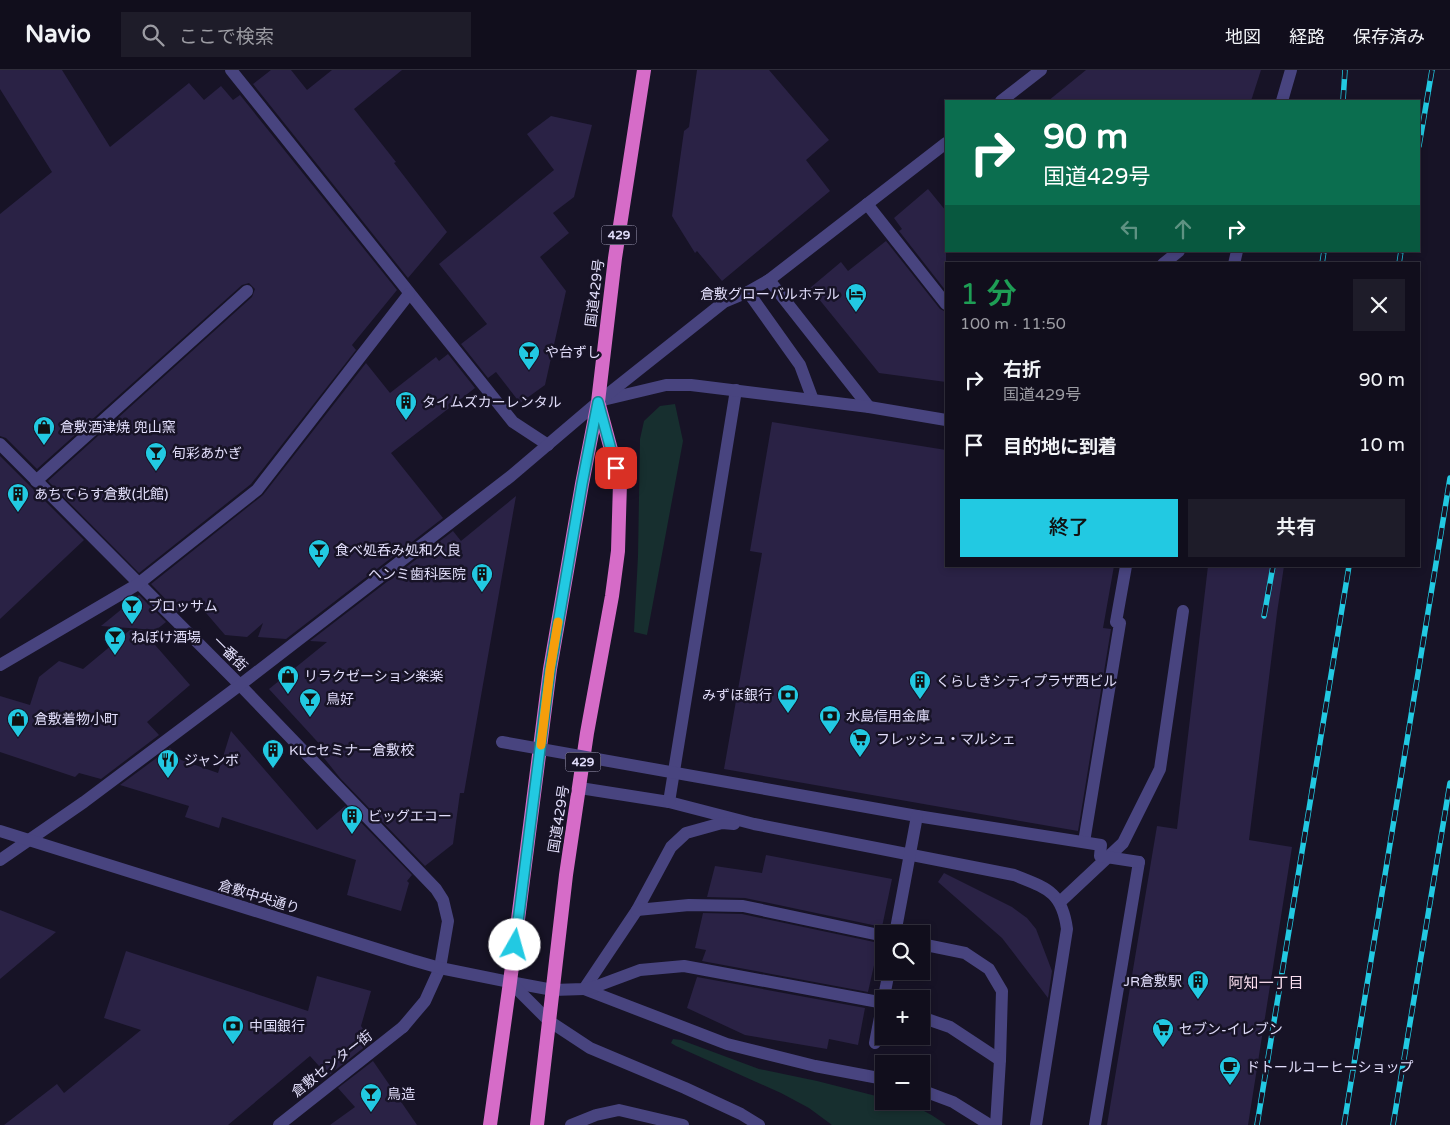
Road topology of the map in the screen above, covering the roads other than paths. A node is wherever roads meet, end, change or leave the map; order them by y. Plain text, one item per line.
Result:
1 (644, 70) edge
2 (1041, 70) edge
3 (1291, 70) edge
4 (235, 72) edge
5 (1002, 100) edge
6 (1282, 100) edge
7 (945, 145) edge
8 (868, 204) junction
9 (1178, 252) edge
10 (1165, 262) edge
11 (769, 280) junction
12 (247, 291) dead end
13 (748, 292) junction
14 (409, 294) junction
15 (945, 303) edge
16 (736, 390) junction
17 (813, 400) junction
18 (598, 402) junction
19 (869, 407) junction
20 (945, 420) edge
21 (0, 444) edge
22 (548, 445) junction
23 (36, 481) junction
24 (1126, 567) edge
25 (138, 584) junction
26 (1182, 611) dead end
27 (0, 665) edge
28 (240, 685) junction
29 (502, 742) dead end
30 (580, 788) junction
31 (669, 802) junction
32 (917, 816) junction
33 (754, 824) junction
34 (0, 832) edge
35 (28, 841) junction
36 (1084, 842) junction
37 (0, 860) edge
38 (436, 889) joint
39 (1060, 902) junction
40 (637, 910) junction
41 (897, 925) edge
42 (875, 934) edge
43 (930, 946) edge
44 (440, 968) junction
45 (510, 982) junction
46 (584, 989) junction
47 (553, 990) junction
48 (875, 1002) edge
49 (930, 1020) edge
50 (549, 1021) junction
51 (1000, 1060) junction
52 (875, 1077) edge
53 (930, 1093) edge
54 (279, 1125) edge
55 (490, 1125) edge
56 (537, 1125) edge
57 (571, 1125) edge
58 (684, 1125) edge
59 (758, 1125) edge
60 (990, 1125) edge
61 (996, 1125) edge
62 (1036, 1125) edge
63 (1095, 1125) edge

1 - 18 highway, 国道429号 / 429
2 - 5 street
3 - 6 street
4 - 14 street
7 - 8 street
8 - 11 street
8 - 15 street
9 - 10 street
11 - 13 street
11 - 19 street
12 - 23 street
13 - 17 street
13 - 18 street
14 - 22 street
14 - 25 street
16 - 17 street
16 - 18 street
16 - 31 street
17 - 19 street
18 - 22 street
18 - 30 highway, 国道429号 / 429
18 - 45 highway, 国道429号 / 429
19 - 20 street
21 - 23 street, 一番街
22 - 28 street
23 - 25 street, 一番街
24 - 36 street
25 - 27 street
25 - 28 street, 一番街
26 - 39 street
28 - 35 street
28 - 38 street, 一番街
29 - 32 street, bridge
30 - 31 street
30 - 47 highway, 国道429号 / 429
31 - 33 street
32 - 36 street, bridge
32 - 41 street, bridge
33 - 39 street
33 - 40 street
34 - 35 street, 倉敷中央通り
35 - 37 street
35 - 44 street, 倉敷中央通り
36 - 63 street, bridge
38 - 44 street, 倉敷センター街
39 - 62 street
40 - 42 street
40 - 46 street
43 - 51 street
44 - 45 street, 倉敷中央通り
44 - 54 street, 倉敷センター街
45 - 47 street, 倉敷中央通り
45 - 50 street
45 - 55 highway, 国道429号 / 429
46 - 47 street, 倉敷中央通り
46 - 48 street
46 - 52 street
47 - 50 highway, 国道429号 / 429
49 - 51 street
50 - 56 highway, 国道429号 / 429
50 - 59 street
51 - 61 street
53 - 60 street
57 - 58 street

